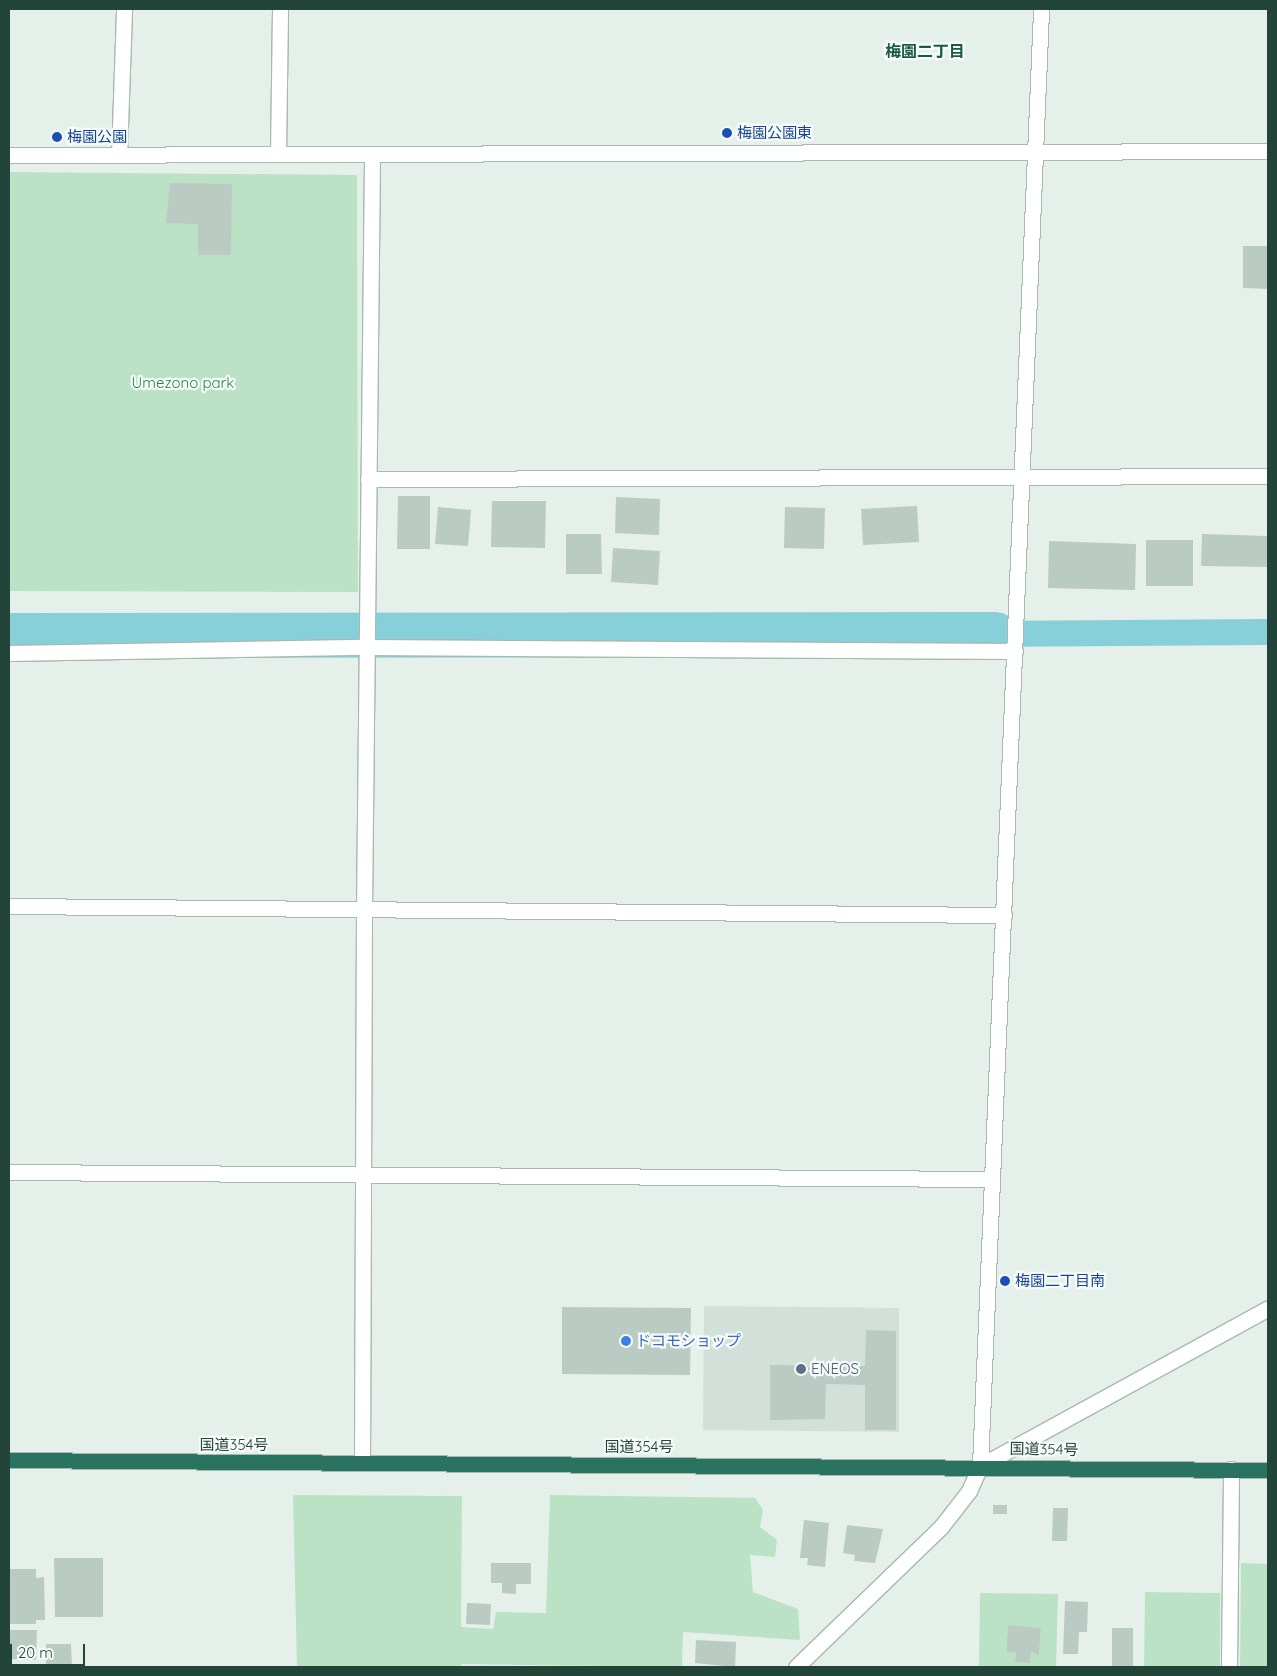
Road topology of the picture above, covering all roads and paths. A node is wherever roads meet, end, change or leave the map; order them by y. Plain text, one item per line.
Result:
1 (124, 9) edge
2 (280, 9) edge
3 (1041, 9) edge
4 (1268, 151) edge
5 (1037, 152) junction
6 (278, 154) junction
7 (372, 154) junction
8 (9, 155) edge
9 (119, 155) junction
10 (1268, 476) edge
11 (1023, 477) junction
12 (368, 479) junction
13 (366, 646) junction
14 (1015, 648) junction
15 (9, 653) edge
16 (9, 906) edge
17 (364, 910) junction
18 (1004, 914) junction
19 (9, 1172) edge
20 (365, 1175) junction
21 (992, 1179) junction
22 (1268, 1308) edge
23 (9, 1460) edge
24 (362, 1463) junction
25 (980, 1466) junction
26 (1231, 1469) junction
27 (1268, 1470) edge
28 (796, 1667) edge
29 (1229, 1667) edge

1 - 9 street
2 - 6 street
3 - 5 street
4 - 5 street
5 - 7 street
5 - 11 street
6 - 7 street
6 - 9 street
7 - 12 street
8 - 9 street
10 - 11 street
11 - 12 street
11 - 14 street
12 - 13 street
13 - 14 street
13 - 15 street
13 - 17 street
14 - 18 street
16 - 17 street
17 - 18 street
17 - 20 street
18 - 21 street
19 - 20 street
20 - 21 street
20 - 24 street
21 - 25 street
22 - 25 street
23 - 24 highway, 国道354号
24 - 25 highway, 国道354号
25 - 26 highway, 国道354号
25 - 28 street
26 - 27 highway, 国道354号
26 - 29 street

